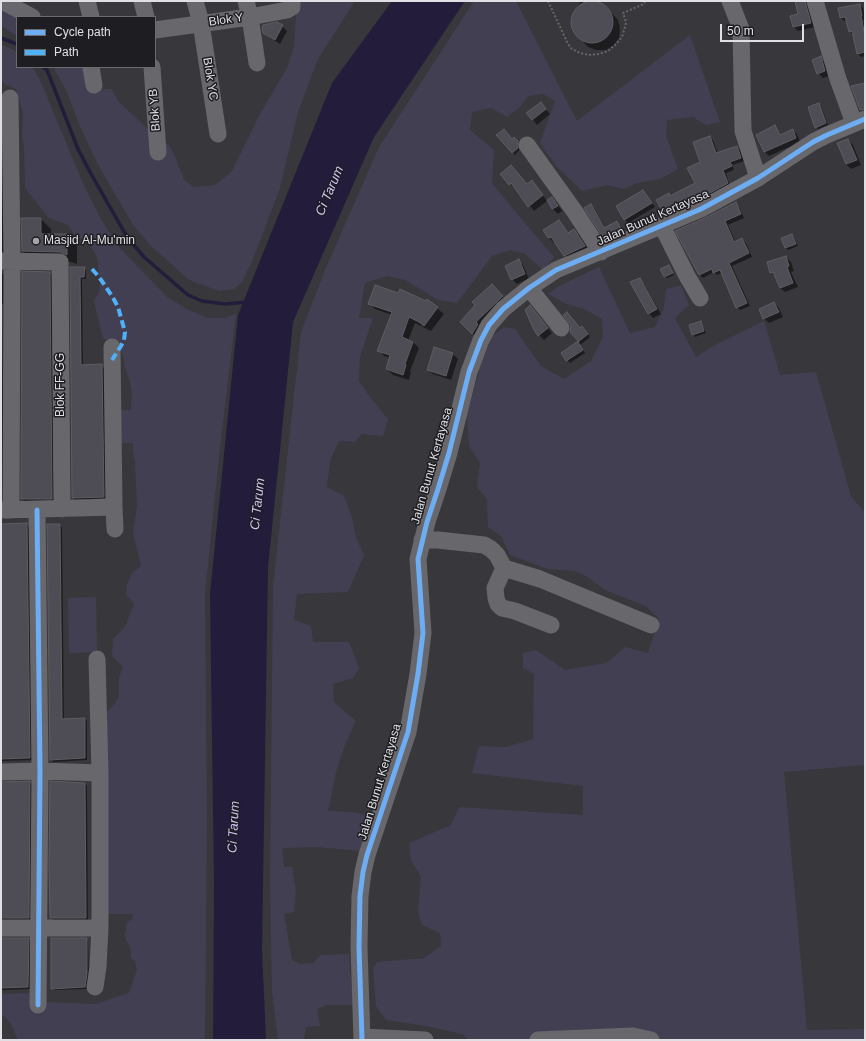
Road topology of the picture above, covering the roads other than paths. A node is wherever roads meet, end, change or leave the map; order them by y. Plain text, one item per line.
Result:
1 (2, 1) edge
2 (87, 1) edge
3 (142, 1) edge
4 (195, 1) edge
5 (730, 1) edge
6 (815, 1) edge
7 (292, 2) edge
8 (248, 9) edge
9 (30, 16) edge
10 (91, 16) edge
11 (146, 16) edge
12 (201, 23) junction
13 (156, 30) edge
14 (257, 63) dead end
15 (91, 68) edge
16 (152, 68) edge
17 (94, 85) dead end
18 (10, 98) dead end
19 (860, 121) edge
20 (218, 134) dead end
21 (527, 145) dead end
22 (158, 152) dead end
23 (758, 178) junction
24 (662, 226) junction
25 (601, 252) junction
26 (6, 261) edge
27 (529, 288) junction
28 (700, 298) dead end
29 (561, 328) dead end
30 (112, 348) dead end
31 (114, 507) junction
32 (62, 509) junction
33 (6, 510) edge
34 (37, 510) junction
35 (115, 530) dead end
36 (422, 540) junction
37 (504, 568) junction
38 (551, 625) dead end
39 (651, 625) dead end
40 (97, 659) dead end
41 (40, 771) junction
42 (1, 772) edge
43 (100, 773) junction
44 (38, 927) junction
45 (1, 928) edge
46 (100, 928) junction
47 (95, 987) dead end
48 (38, 1005) dead end
49 (362, 1038) edge
50 (425, 1040) edge
51 (538, 1040) edge
52 (651, 1040) edge

1 - 9 street
2 - 10 street
3 - 11 street
4 - 12 street, Blok YC
5 - 23 street
6 - 19 street
7 - 8 street, Blok Y
8 - 12 street, Blok Y
8 - 14 street
12 - 13 street, Blok Y
12 - 20 street, Blok YC
15 - 17 street
16 - 22 street, Blok YB
18 - 26 street
19 - 23 street, Jalan Bunut Kertayasa
21 - 25 street
23 - 24 street, Jalan Bunut Kertayasa
24 - 25 street, Jalan Bunut Kertayasa
24 - 28 street
25 - 27 street, Jalan Bunut Kertayasa
26 - 32 street, Blok FF-GG
26 - 33 street
27 - 29 street
27 - 36 street, Jalan Bunut Kertayasa
30 - 31 street
31 - 32 street
31 - 35 street
32 - 34 street
33 - 34 street
34 - 41 street
36 - 37 street
36 - 49 street, Jalan Bunut Kertayasa
37 - 38 street
37 - 39 street
40 - 43 street
41 - 42 street
41 - 43 street
41 - 44 street
43 - 46 street
44 - 45 street
44 - 46 street
44 - 48 street
46 - 47 street
49 - 50 street
51 - 52 street

